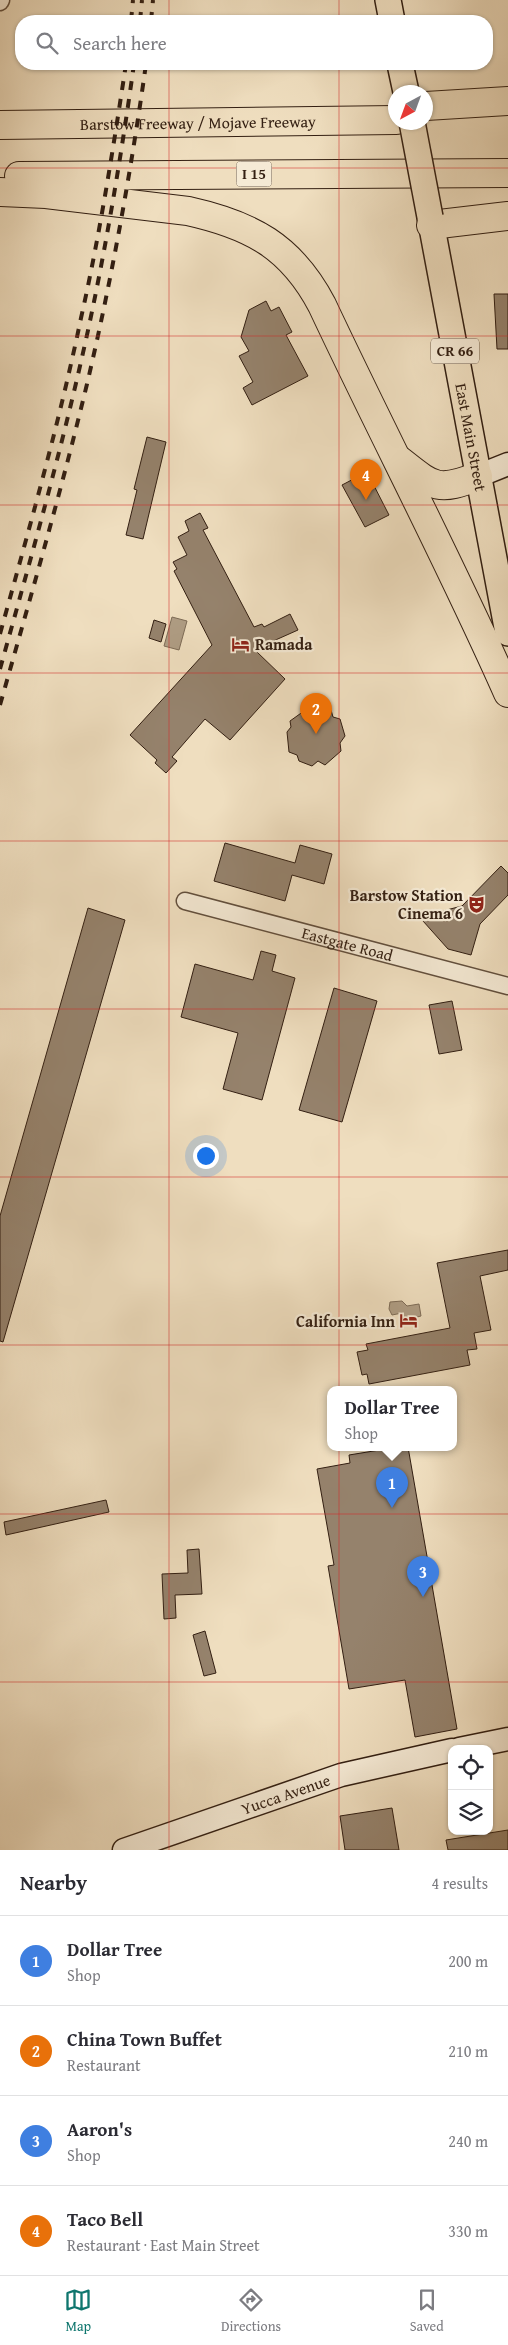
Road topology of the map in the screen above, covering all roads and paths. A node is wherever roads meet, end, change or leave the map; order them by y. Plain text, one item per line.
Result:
1 (388, 0) edge
2 (391, 15) edge
3 (402, 70) edge
4 (405, 85) edge
5 (508, 101) edge
6 (433, 106) edge
7 (388, 108) edge
8 (508, 119) edge
9 (388, 120) edge
10 (433, 120) edge
11 (348, 121) junction
12 (0, 125) edge
13 (413, 130) edge
14 (508, 173) edge
15 (0, 176) edge
16 (0, 192) edge
17 (508, 216) edge
18 (430, 221) junction
19 (394, 456) junction
20 (508, 464) edge
21 (478, 476) junction
22 (508, 633) edge
23 (508, 693) edge
24 (185, 901) dead end
25 (508, 986) edge
26 (508, 1739) edge
27 (479, 1745) edge
28 (448, 1751) edge
29 (124, 1850) edge

1 - 2 main road
3 - 4 main road
5 - 6 highway
7 - 11 highway
8 - 10 highway
9 - 11 highway, Barstow Freeway / Mojave Freeway
11 - 12 highway, Barstow Freeway / Mojave Freeway
13 - 18 main road, East Main Street / CR 66, bridge
14 - 15 highway, I 15
16 - 19 highway
17 - 18 highway
18 - 21 main road, East Main Street / CR 66
19 - 21 highway
19 - 23 highway
20 - 21 street
21 - 22 main road, East Main Street / CR 66
24 - 25 street, Eastgate Road
26 - 27 street
28 - 29 street, Yucca Avenue

